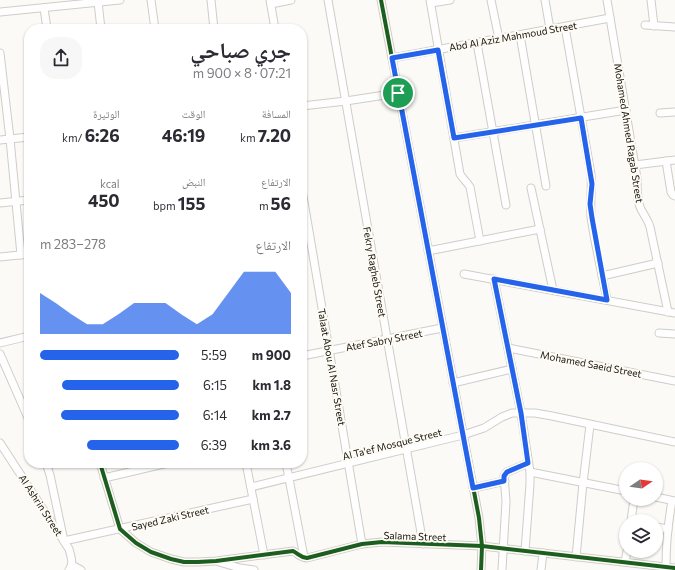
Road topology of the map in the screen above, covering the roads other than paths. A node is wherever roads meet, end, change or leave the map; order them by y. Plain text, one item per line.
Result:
1 (120, 0) edge
2 (152, 0) edge
3 (211, 0) edge
4 (291, 0) edge
5 (328, 0) edge
6 (381, 0) edge
7 (450, 0) edge
8 (491, 0) edge
9 (545, 0) edge
10 (607, 0) edge
11 (651, 0) edge
12 (98, 2) junction
13 (270, 2) edge
14 (430, 2) edge
15 (44, 8) junction
16 (0, 12) edge
17 (610, 18) junction
18 (46, 24) edge
19 (100, 24) edge
20 (154, 24) edge
21 (213, 24) edge
22 (274, 24) edge
23 (645, 25) dead end
24 (654, 26) junction
25 (565, 27) junction
26 (675, 27) edge
27 (550, 29) junction
28 (520, 35) junction
29 (499, 39) junction
30 (477, 43) junction
31 (438, 50) junction
32 (0, 54) edge
33 (392, 58) junction
34 (398, 93) junction
35 (346, 101) junction
36 (307, 105) edge
37 (626, 110) junction
38 (675, 112) edge
39 (660, 113) dead end
40 (581, 118) junction
41 (536, 125) junction
42 (493, 132) junction
43 (24, 138) edge
44 (454, 138) junction
45 (10, 139) junction
46 (0, 140) edge
47 (675, 160) edge
48 (666, 161) junction
49 (635, 166) junction
50 (546, 186) dead end
51 (531, 188) dead end
52 (675, 196) edge
53 (24, 200) edge
54 (16, 201) junction
55 (0, 203) edge
56 (506, 206) dead end
57 (307, 220) edge
58 (540, 229) junction
59 (480, 240) junction
60 (428, 251) junction
61 (21, 255) junction
62 (24, 255) edge
63 (0, 257) edge
64 (658, 263) junction
65 (464, 274) dead end
66 (602, 276) junction
67 (494, 279) junction
68 (553, 290) junction
69 (607, 300) junction
70 (671, 312) edge
71 (442, 328) junction
72 (659, 333) dead end
73 (675, 334) edge
74 (24, 337) edge
75 (387, 339) junction
76 (0, 343) edge
77 (508, 348) junction
78 (329, 351) junction
79 (0, 354) edge
80 (307, 355) edge
81 (512, 369) junction
82 (675, 381) edge
83 (453, 383) junction
84 (24, 409) edge
85 (521, 413) junction
86 (590, 424) junction
87 (463, 435) junction
88 (675, 442) edge
89 (0, 443) edge
90 (406, 449) junction
91 (348, 463) junction
92 (528, 463) junction
93 (48, 468) edge
94 (101, 468) edge
95 (147, 468) edge
96 (247, 468) edge
97 (287, 468) edge
98 (530, 472) junction
99 (104, 478) junction
100 (289, 478) junction
101 (504, 481) junction
102 (583, 483) junction
103 (251, 487) junction
104 (473, 488) junction
105 (619, 490) edge
106 (253, 499) junction
107 (663, 499) edge
108 (674, 501) edge
109 (663, 528) edge
110 (120, 529) junction
111 (668, 529) junction
112 (64, 541) junction
113 (362, 544) junction
114 (423, 544) junction
115 (482, 546) junction
116 (503, 548) junction
117 (525, 551) junction
118 (543, 553) junction
119 (264, 555) junction
120 (304, 557) junction
121 (576, 557) junction
122 (626, 558) edge
123 (216, 561) junction
124 (625, 562) junction
125 (642, 567) edge
126 (666, 567) junction
127 (71, 568) edge
128 (675, 568) edge
129 (81, 570) edge
130 (253, 570) edge
131 (481, 570) edge
132 (502, 570) edge
133 (542, 570) edge

1 - 12 street
2 - 20 street
3 - 21 street
4 - 13 street
5 - 35 street, Fekry Ragheb Street
6 - 33 street
7 - 14 street
8 - 29 street
9 - 27 street
10 - 17 street, Mohamed Ahmed Ragab Street
11 - 24 street
12 - 15 street
12 - 19 street
13 - 22 street
14 - 31 street
15 - 16 street
15 - 18 street
17 - 25 street, Abd Al Aziz Mahmoud Street
17 - 37 street, Mohamed Ahmed Ragab Street
23 - 24 street
24 - 26 street
25 - 27 street, Abd Al Aziz Mahmoud Street
25 - 40 street
27 - 28 street, Abd Al Aziz Mahmoud Street
28 - 29 street, Abd Al Aziz Mahmoud Street
28 - 41 street
29 - 30 street, Abd Al Aziz Mahmoud Street
30 - 31 street, Abd Al Aziz Mahmoud Street
30 - 42 street
31 - 33 street, Abd Al Aziz Mahmoud Street
31 - 44 street
32 - 45 street
33 - 34 street
34 - 35 street
34 - 60 street
35 - 36 street
35 - 75 street, Fekry Ragheb Street
37 - 40 street
37 - 49 street, Mohamed Ahmed Ragab Street
38 - 39 street
40 - 41 street
40 - 66 street
41 - 42 street
41 - 50 street
42 - 44 street
42 - 56 street
43 - 45 street
44 - 59 street
45 - 46 street
45 - 54 street
47 - 48 street
48 - 49 street
48 - 52 street
49 - 64 street, Mohamed Ahmed Ragab Street
51 - 58 street
53 - 54 street
54 - 55 street
54 - 61 street
57 - 78 street, Talaat Abou Al Nasr Street
58 - 59 street
58 - 68 street
59 - 60 street
60 - 71 street
61 - 62 street
61 - 63 street
64 - 66 street
64 - 70 street, Mohamed Ahmed Ragab Street
65 - 67 street
66 - 69 street
67 - 68 street
67 - 77 street
68 - 69 street
69 - 70 street
71 - 75 street, Atef Sabry Street
71 - 83 street
72 - 73 street
74 - 76 street
75 - 78 street, Atef Sabry Street
75 - 90 street, Fekry Ragheb Street
77 - 81 street
77 - 82 street, Mohamed Saeid Street
78 - 80 street, Atef Sabry Street
78 - 91 street, Talaat Abou Al Nasr Street
79 - 84 street
81 - 83 street
81 - 85 street
83 - 87 street
85 - 86 street, Al Ta'ef Mosque Street
85 - 87 street, Al Ta'ef Mosque Street
85 - 92 street
86 - 88 street, Al Ta'ef Mosque Street
86 - 102 street
87 - 90 street, Al Ta'ef Mosque Street
87 - 104 street
89 - 112 street, Al Ashrin Street
90 - 91 street, Al Ta'ef Mosque Street
90 - 114 street, Fekry Ragheb Street
91 - 100 street, Al Ta'ef Mosque Street
91 - 113 street, Talaat Abou Al Nasr Street
92 - 98 street
92 - 101 street
93 - 112 street
94 - 99 street
95 - 99 street
96 - 103 street
97 - 100 street
98 - 102 street
98 - 117 street
99 - 110 street
100 - 103 street, Al Ta'ef Mosque Street
100 - 120 street
101 - 104 street
101 - 116 street
102 - 105 street
102 - 121 street
103 - 106 street
104 - 115 street
106 - 110 street, Sayed Zaki Street
106 - 119 street
107 - 108 street
108 - 111 street
109 - 111 street
110 - 112 street, Sayed Zaki Street
110 - 123 street, Salama Street
111 - 126 street
112 - 127 street, Al Ashrin Street
113 - 114 street, Salama Street
113 - 120 street, Salama Street
114 - 115 street, Salama Street
115 - 116 street, Salama Street
115 - 131 street
116 - 117 street, Salama Street
116 - 132 street
117 - 118 street, Salama Street
118 - 121 street, Salama Street
118 - 133 street
119 - 120 street, Salama Street
119 - 123 street, Salama Street
121 - 124 street, Salama Street
122 - 124 street
123 - 130 street
124 - 125 street, Salama Street
125 - 126 street, Salama Street
126 - 128 street, Salama Street
127 - 129 street

